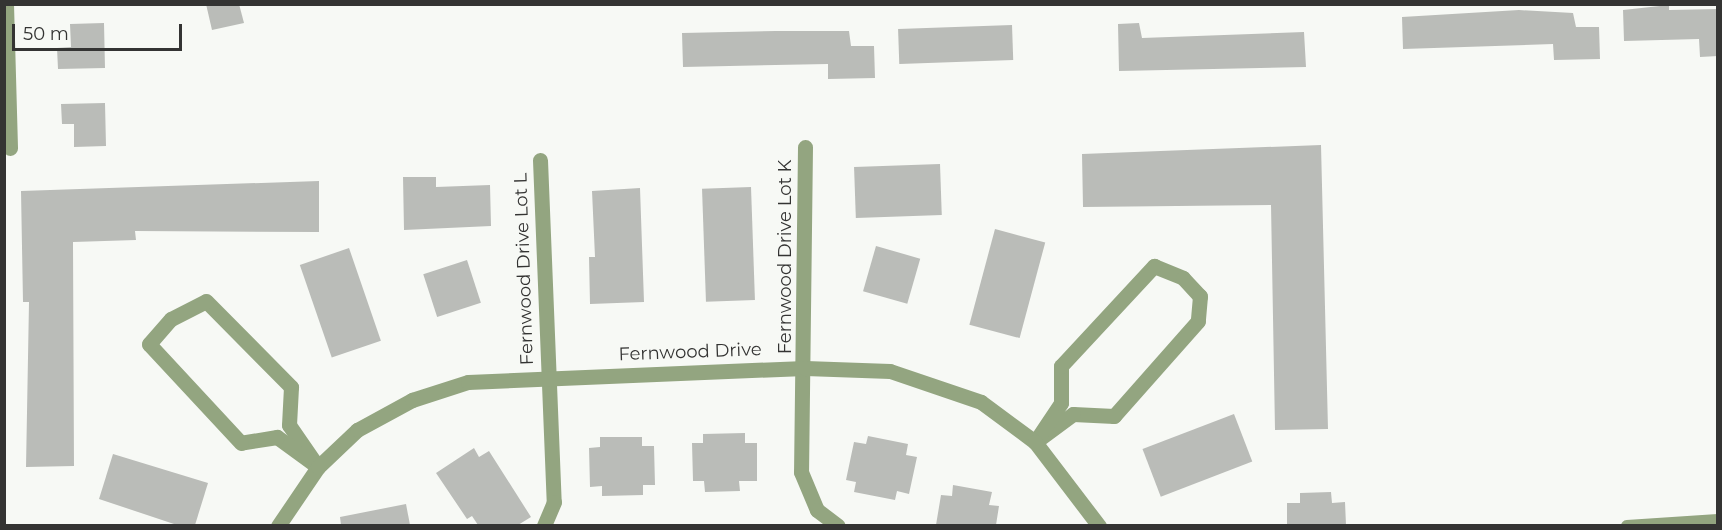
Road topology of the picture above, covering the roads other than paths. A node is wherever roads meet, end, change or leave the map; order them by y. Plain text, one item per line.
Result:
1 (6, 4) edge
2 (805, 147) dead end
3 (10, 148) dead end
4 (540, 160) dead end
5 (805, 368) junction
6 (547, 377) junction
7 (1035, 442) junction
8 (318, 467) junction
9 (1718, 520) edge
10 (278, 525) edge
11 (544, 525) edge
12 (838, 525) edge
13 (1099, 525) edge
14 (1626, 525) edge

1 - 3 street
2 - 5 street, Fernwood Drive Lot K
4 - 6 street, Fernwood Drive Lot L
5 - 6 street, Fernwood Drive
5 - 7 street, Fernwood Drive
5 - 12 street, Fernwood Drive Lot K
6 - 8 street, Fernwood Drive
6 - 11 street, Fernwood Drive Lot L
7 - 7 street
7 - 13 street, Fernwood Drive
8 - 8 street
8 - 10 street, Fernwood Drive
9 - 14 lane

